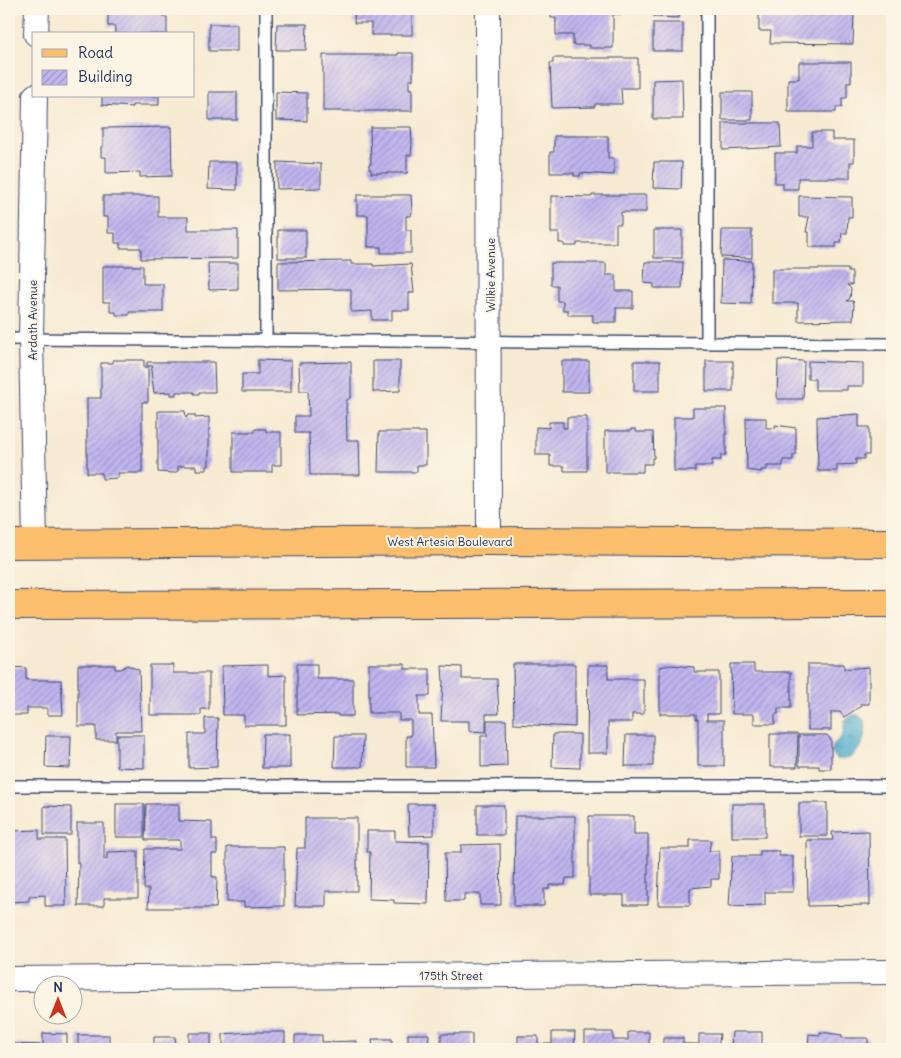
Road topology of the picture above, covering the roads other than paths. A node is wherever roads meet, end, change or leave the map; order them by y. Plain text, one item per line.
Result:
1 (37, 9) edge
2 (266, 9) edge
3 (488, 9) edge
4 (707, 9) edge
5 (36, 32) edge
6 (35, 98) edge
7 (20, 339) edge
8 (266, 341) junction
9 (490, 341) junction
10 (707, 343) junction
11 (892, 344) edge
12 (489, 541) junction
13 (892, 543) edge
14 (22, 544) edge
15 (892, 603) edge
16 (9, 605) edge
17 (9, 786) edge
18 (892, 786) edge
19 (892, 972) edge
20 (9, 978) edge

1 - 5 street
2 - 8 lane
3 - 9 street, Wilkie Avenue
4 - 10 lane
6 - 7 street, Ardath Avenue
7 - 8 lane
7 - 14 street, Ardath Avenue
8 - 9 lane
9 - 10 lane
9 - 12 street, Wilkie Avenue
10 - 11 lane
12 - 13 main road, West Artesia Boulevard
12 - 14 main road, West Artesia Boulevard
15 - 16 main road
17 - 18 lane
19 - 20 street, 175th Street

